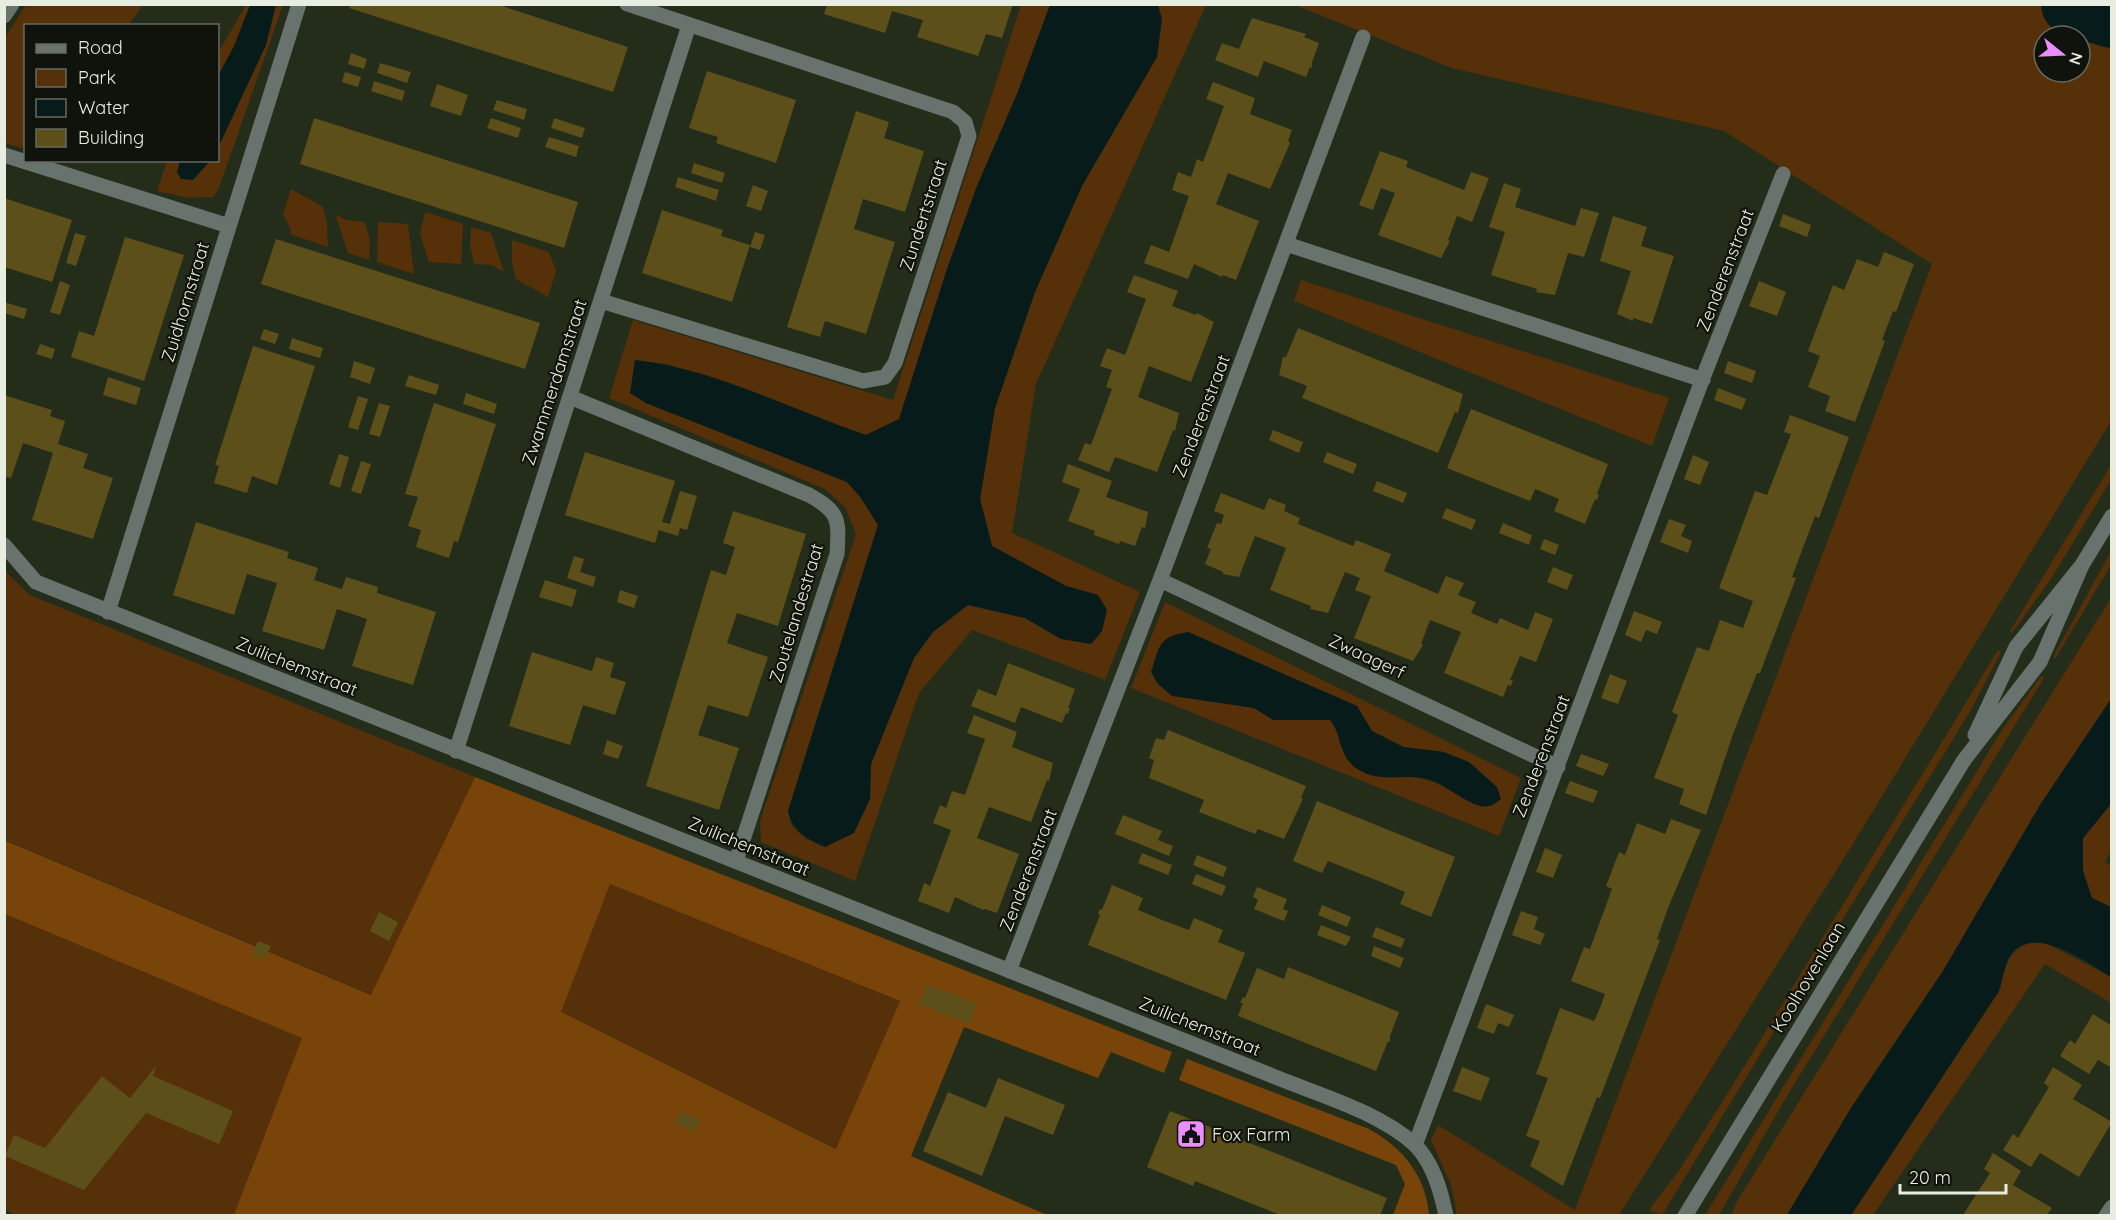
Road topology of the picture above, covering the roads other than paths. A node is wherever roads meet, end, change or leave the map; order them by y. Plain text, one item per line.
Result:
1 (12, 4) edge
2 (299, 4) edge
3 (627, 4) edge
4 (4, 16) edge
5 (689, 25) junction
6 (1363, 37) dead end
7 (4, 155) edge
8 (24, 161) edge
9 (26, 162) edge
10 (1783, 174) dead end
11 (229, 226) junction
12 (1286, 244) junction
13 (601, 301) junction
14 (1703, 380) junction
15 (570, 397) junction
16 (2112, 516) edge
17 (4, 545) edge
18 (2082, 565) junction
19 (1160, 580) junction
20 (108, 612) junction
21 (456, 751) junction
22 (1964, 760) junction
23 (1558, 767) junction
24 (736, 861) junction
25 (1009, 971) junction
26 (1415, 1145) junction
27 (2112, 1207) edge
28 (1446, 1215) edge
29 (1685, 1215) edge
30 (2106, 1215) edge

1 - 4 street
2 - 11 street, Zuidhornstraat
3 - 5 street, Zundertstraat
5 - 13 street, Zwammerdamstraat
5 - 13 street, Zundertstraat
6 - 12 street, Zenderenstraat
7 - 8 street
9 - 11 street
10 - 14 street, Zenderenstraat
11 - 20 street, Zuidhornstraat
12 - 14 street
12 - 19 street, Zenderenstraat
13 - 15 street, Zwammerdamstraat
14 - 23 street, Zenderenstraat
15 - 21 street, Zwammerdamstraat
15 - 24 street, Zoutelandestraat
16 - 18 street, Koolhovenlaan
17 - 20 street, Zuilichemstraat
18 - 22 street, Koolhovenlaan
18 - 22 street, Koolhovenlaan
19 - 23 street, Zwaagerf
19 - 25 street, Zenderenstraat
20 - 21 street, Zuilichemstraat
21 - 24 street, Zuilichemstraat
22 - 29 street, Koolhovenlaan
23 - 26 street, Zenderenstraat
24 - 25 street, Zuilichemstraat
25 - 26 street, Zuilichemstraat
26 - 28 street, Zuilichemstraat
27 - 30 street

